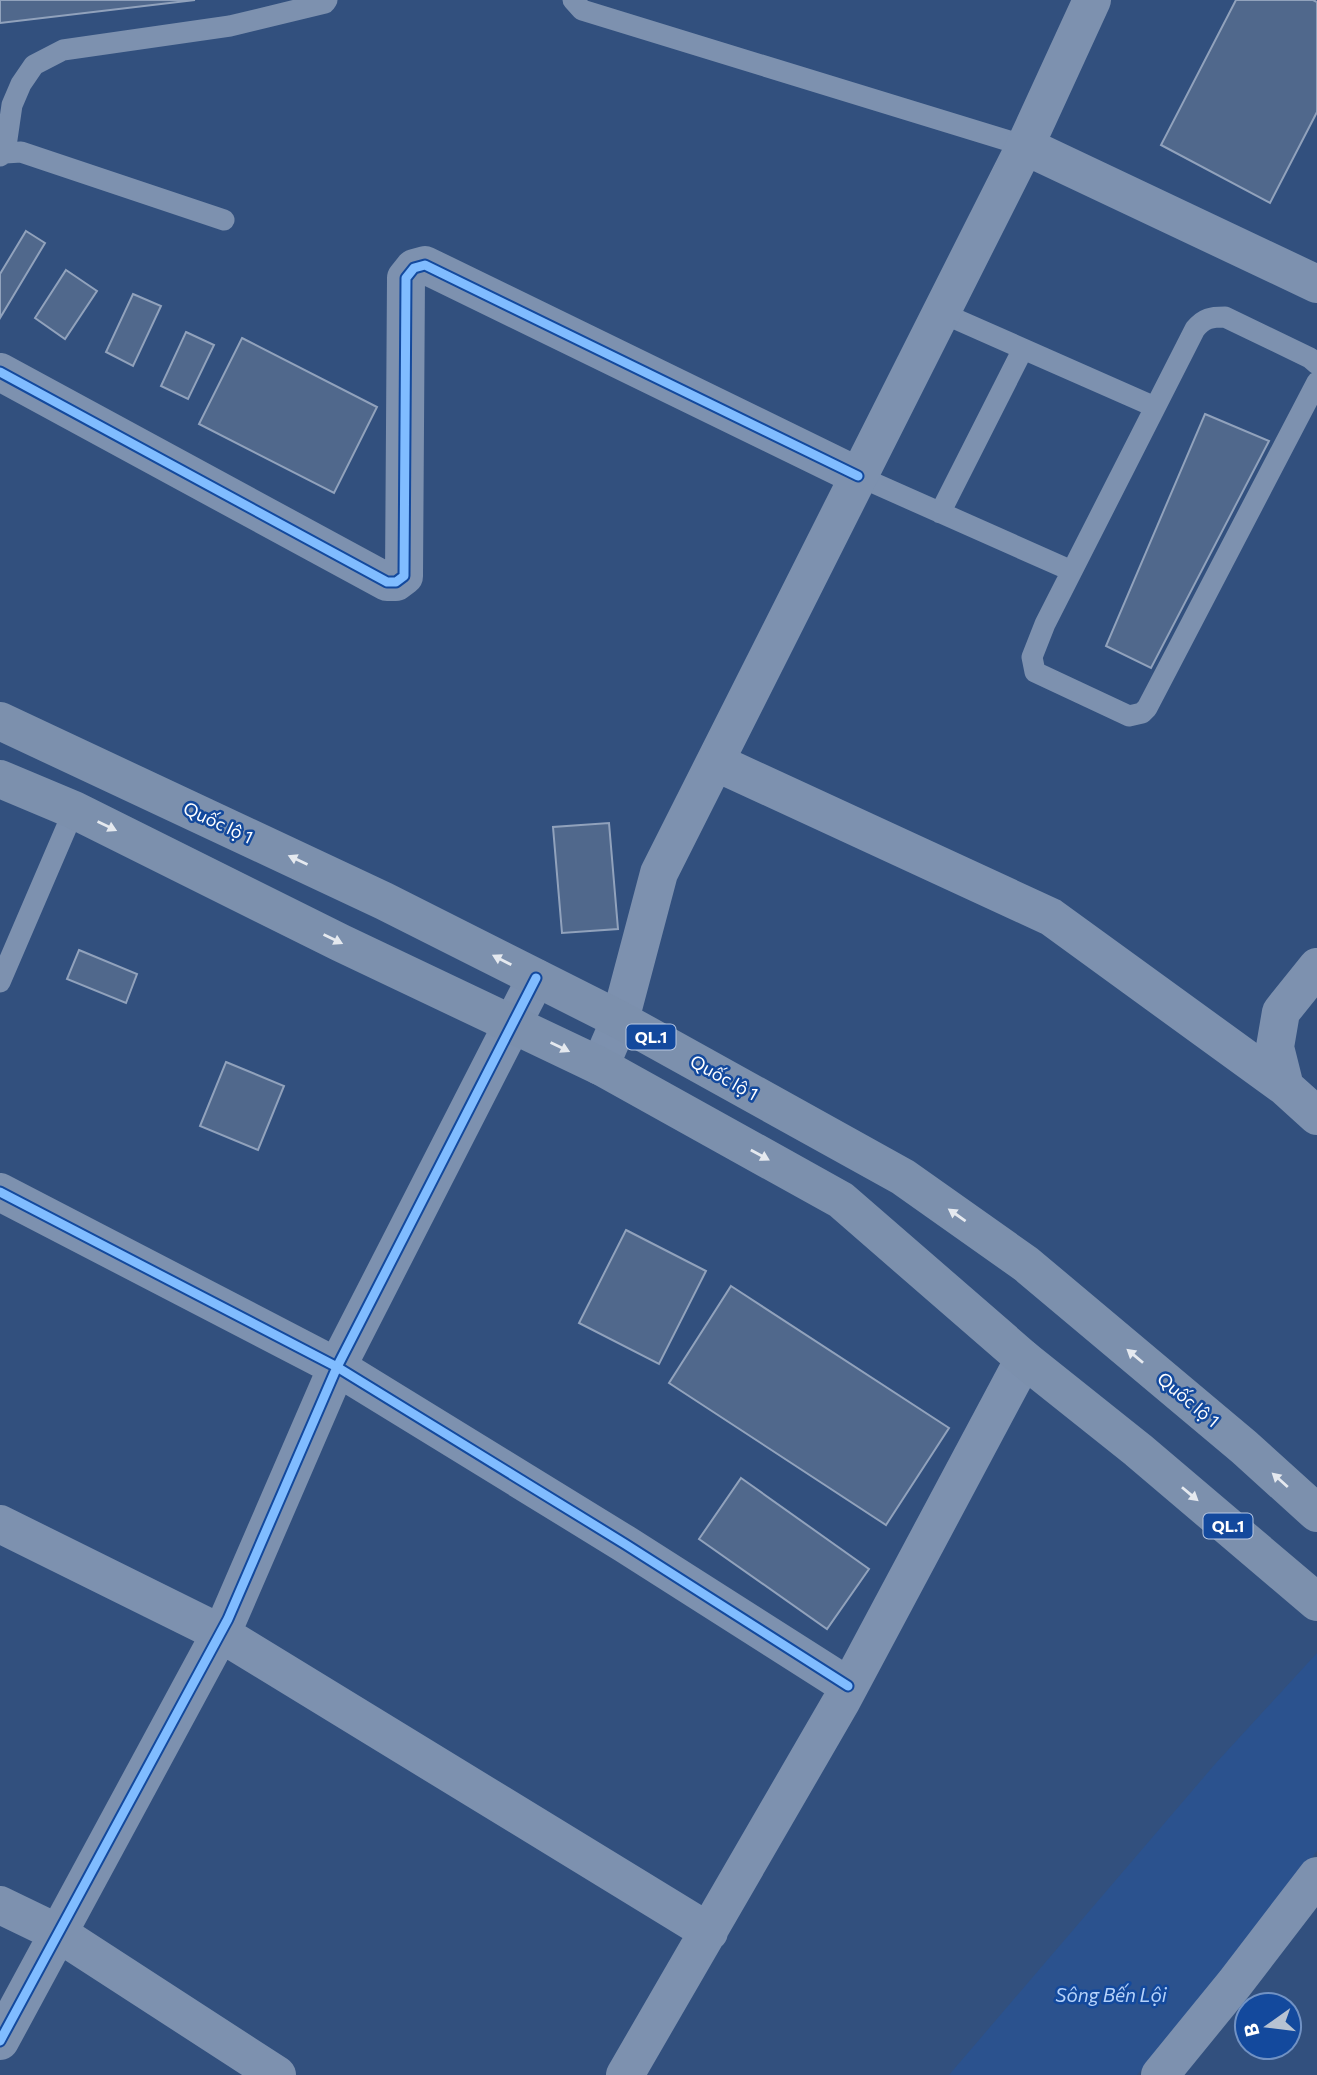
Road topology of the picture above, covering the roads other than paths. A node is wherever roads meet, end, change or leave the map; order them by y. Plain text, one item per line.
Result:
1 (327, 0) edge
2 (573, 0) edge
3 (1092, 0) edge
4 (1025, 146) junction
5 (3, 155) edge
6 (224, 220) dead end
7 (1317, 284) edge
8 (942, 313) junction
9 (1023, 349) junction
10 (1317, 364) edge
11 (0, 372) edge
12 (1317, 382) edge
13 (1155, 407) junction
14 (858, 476) junction
15 (940, 513) junction
16 (1072, 571) junction
17 (0, 721) edge
18 (715, 762) junction
19 (0, 779) edge
20 (74, 810) junction
21 (1317, 967) edge
22 (536, 978) junction
23 (0, 982) edge
24 (620, 1020) junction
25 (512, 1023) junction
26 (600, 1066) junction
27 (1285, 1087) junction
28 (1317, 1116) edge
29 (0, 1192) edge
30 (1024, 1359) junction
31 (337, 1367) junction
32 (1317, 1513) edge
33 (0, 1524) edge
34 (1317, 1602) edge
35 (220, 1633) junction
36 (848, 1686) junction
37 (1317, 1876) edge
38 (0, 1905) edge
39 (709, 1932) junction
40 (58, 1933) junction
41 (0, 2040) edge
42 (276, 2075) edge
43 (625, 2075) edge
44 (1160, 2075) edge

1 - 5 lane
2 - 4 lane
3 - 4 street
4 - 7 street
4 - 8 street
5 - 6 lane
8 - 9 lane
8 - 14 street
9 - 13 lane
9 - 15 lane
10 - 13 lane
11 - 14 street
12 - 16 lane
13 - 16 lane
14 - 15 lane
14 - 18 street
15 - 16 lane
22 -> 17 highway, Quốc lộ 1 / QL.1
18 - 24 street
18 - 27 street
19 - 20 highway, QL.1
20 - 23 lane
20 -> 25 highway, QL.1
21 - 27 street
22 - 24 highway, Quốc lộ 1 / QL.1
22 - 25 street
24 - 26 street
32 -> 24 highway, Quốc lộ 1 / QL.1
25 -> 26 highway, QL.1
25 - 31 street
26 -> 30 highway, QL.1
27 - 28 street
29 - 31 street
30 -> 34 highway, QL.1
30 - 36 street
31 - 35 street
31 - 36 street
33 - 35 street
35 - 39 street
35 - 40 street
36 - 39 street
37 - 44 street
38 - 40 street
39 - 43 street
40 - 41 street
40 - 42 street

